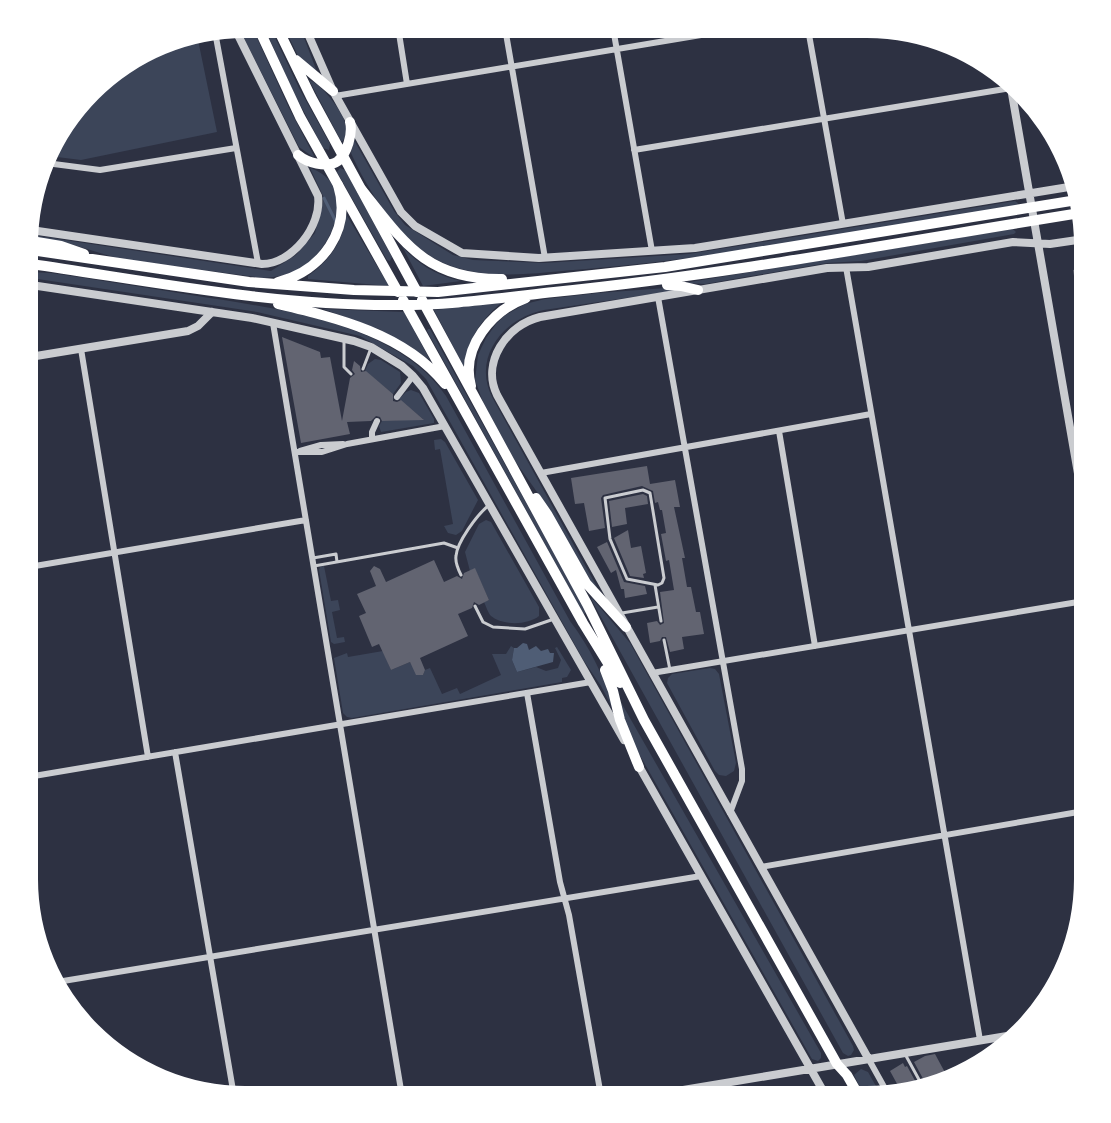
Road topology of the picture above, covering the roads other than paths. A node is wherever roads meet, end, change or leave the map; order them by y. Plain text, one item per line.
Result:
1 (240, 38) edge
2 (263, 38) edge
3 (282, 38) edge
4 (310, 38) edge
5 (400, 38) edge
6 (507, 38) edge
7 (615, 38) edge
8 (683, 38) edge
9 (810, 38) edge
10 (215, 40) edge
11 (617, 49) junction
12 (288, 51) junction
13 (512, 67) junction
14 (407, 84) junction
15 (1003, 89) edge
16 (334, 93) junction
17 (1013, 98) edge
18 (824, 119) junction
19 (350, 122) junction
20 (236, 148) junction
21 (634, 150) junction
22 (298, 154) junction
23 (342, 155) junction
24 (54, 164) edge
25 (326, 164) junction
26 (338, 185) junction
27 (1066, 188) edge
28 (362, 190) junction
29 (1030, 194) junction
30 (1069, 201) edge
31 (1032, 208) junction
32 (1071, 215) edge
33 (1034, 221) junction
34 (843, 224) junction
35 (39, 231) edge
36 (1073, 241) edge
37 (38, 243) edge
38 (1037, 243) junction
39 (38, 251) edge
40 (652, 251) junction
41 (545, 258) junction
42 (104, 261) junction
43 (258, 263) junction
44 (38, 266) edge
45 (846, 267) junction
46 (586, 276) junction
47 (270, 284) junction
48 (38, 286) edge
49 (589, 289) junction
50 (698, 290) junction
51 (225, 292) junction
52 (398, 292) junction
53 (417, 292) junction
54 (556, 292) junction
55 (658, 297) junction
56 (406, 305) junction
57 (424, 305) junction
58 (212, 312) junction
59 (273, 323) junction
60 (344, 339) junction
61 (371, 347) junction
62 (81, 349) junction
63 (38, 356) edge
64 (363, 369) dead end
65 (351, 375) dead end
66 (414, 376) junction
67 (396, 397) dead end
68 (477, 403) junction
69 (466, 414) junction
70 (872, 414) junction
71 (377, 421) dead end
72 (445, 426) junction
73 (779, 431) junction
74 (372, 439) junction
75 (1073, 446) edge
76 (684, 448) junction
77 (295, 452) junction
78 (511, 464) junction
79 (541, 473) junction
80 (489, 505) junction
81 (306, 520) junction
82 (458, 548) junction
83 (115, 553) junction
84 (312, 558) junction
85 (337, 562) junction
86 (38, 566) edge
87 (314, 566) junction
88 (461, 575) dead end
89 (655, 585) junction
90 (1073, 603) edge
91 (475, 606) dead end
92 (658, 607) junction
93 (619, 614) junction
94 (554, 619) junction
95 (661, 621) dead end
96 (626, 627) junction
97 (909, 630) junction
98 (591, 637) junction
99 (664, 640) dead end
100 (815, 646) junction
101 (723, 661) junction
102 (669, 670) junction
103 (652, 673) junction
104 (591, 682) junction
105 (527, 693) junction
106 (644, 720) junction
107 (340, 724) junction
108 (175, 752) junction
109 (148, 757) junction
110 (639, 767) junction
111 (38, 775) edge
112 (730, 813) junction
113 (1073, 813) edge
114 (945, 836) junction
115 (761, 867) junction
116 (701, 876) junction
117 (565, 898) junction
118 (374, 930) junction
119 (210, 957) junction
120 (64, 981) edge
121 (999, 1037) edge
122 (980, 1040) junction
123 (904, 1052) junction
124 (868, 1058) junction
125 (837, 1064) junction
126 (812, 1068) junction
127 (919, 1079) edge
128 (718, 1084) joint
129 (232, 1085) edge
130 (400, 1085) edge
131 (600, 1085) edge
132 (712, 1085) edge
133 (820, 1085) edge
134 (845, 1085) edge
135 (852, 1085) edge
136 (883, 1085) edge

1 - 22 street
2 - 25 main road
3 - 12 main road
4 - 16 street
5 - 14 street
6 - 13 street
7 - 11 street
8 - 11 street
9 - 18 street
10 - 20 street
11 - 13 street
11 - 21 street
12 - 16 main road
12 - 23 main road
13 - 14 street
13 - 41 street
14 - 16 street
15 - 18 street
16 - 19 street
17 - 29 street
18 - 21 street
18 - 34 street
19 - 23 main road
19 - 41 street
20 - 24 street
20 - 43 street
21 - 40 street
22 - 25 main road
22 - 43 street
23 - 25 main road
23 - 28 main road
25 - 26 main road
26 - 47 main road
26 - 52 main road
27 - 29 street
28 - 46 main road
28 - 53 main road
29 - 31 street
29 - 34 street
30 - 31 main road
31 - 33 street
31 - 46 main road
32 - 33 main road
33 - 38 street
33 - 49 main road
34 - 40 street
35 - 43 street
36 - 38 street
37 - 42 main road
38 - 45 street
38 - 75 street
39 - 42 main road
40 - 41 street
42 - 47 main road
44 - 51 main road
45 - 50 street
45 - 70 street
46 - 53 main road
47 - 52 main road
48 - 58 street
49 - 50 main road
49 - 54 main road
50 - 55 street
51 - 56 main road
51 - 69 main road
52 - 53 main road
52 - 56 main road
53 - 57 main road
54 - 57 main road
54 - 68 main road
55 - 76 street
55 - 79 street
56 - 57 main road
56 - 69 main road
57 - 68 main road
58 - 59 street
58 - 62 street
59 - 60 street
59 - 77 street
60 - 61 street
60 - 65 lane
61 - 64 lane
61 - 66 street
62 - 63 street
62 - 83 street
66 - 67 street
66 - 72 street
68 - 78 main road
69 - 98 main road
70 - 73 street
70 - 97 street
71 - 74 street
72 - 74 street
72 - 80 street
73 - 76 street
73 - 100 street
74 - 77 street
76 - 79 street
76 - 101 street
77 - 81 street
78 - 96 main road
78 - 106 main road
79 - 93 street
80 - 82 lane
80 - 94 street
81 - 83 street
81 - 84 street
82 - 85 lane
82 - 88 lane
83 - 86 street
83 - 109 street
84 - 85 lane
84 - 87 street
85 - 87 lane
87 - 107 street
89 - 89 lane
89 - 92 lane
90 - 97 street
91 - 94 lane
92 - 93 lane
92 - 95 lane
93 - 96 street
94 - 104 street
96 - 103 street
97 - 100 street
97 - 114 street
98 - 106 main road
98 - 110 main road
99 - 102 lane
100 - 101 street
101 - 102 street
101 - 112 street
102 - 103 street
103 - 112 street
104 - 105 street
104 - 110 street
105 - 107 street
105 - 117 street
106 - 125 main road
107 - 108 street
107 - 118 street
108 - 109 street
108 - 119 street
109 - 111 street
110 - 116 street
112 - 115 street
113 - 114 street
114 - 115 street
114 - 122 street
115 - 124 street
116 - 117 street
116 - 126 street
117 - 118 street
117 - 131 street
118 - 119 street
118 - 130 street
119 - 120 street
119 - 129 street
121 - 122 street
122 - 123 street
123 - 124 street
123 - 127 lane
124 - 125 street
124 - 136 street
125 - 126 street
125 - 134 main road
125 - 135 main road
126 - 128 street
126 - 133 street
128 - 132 street

